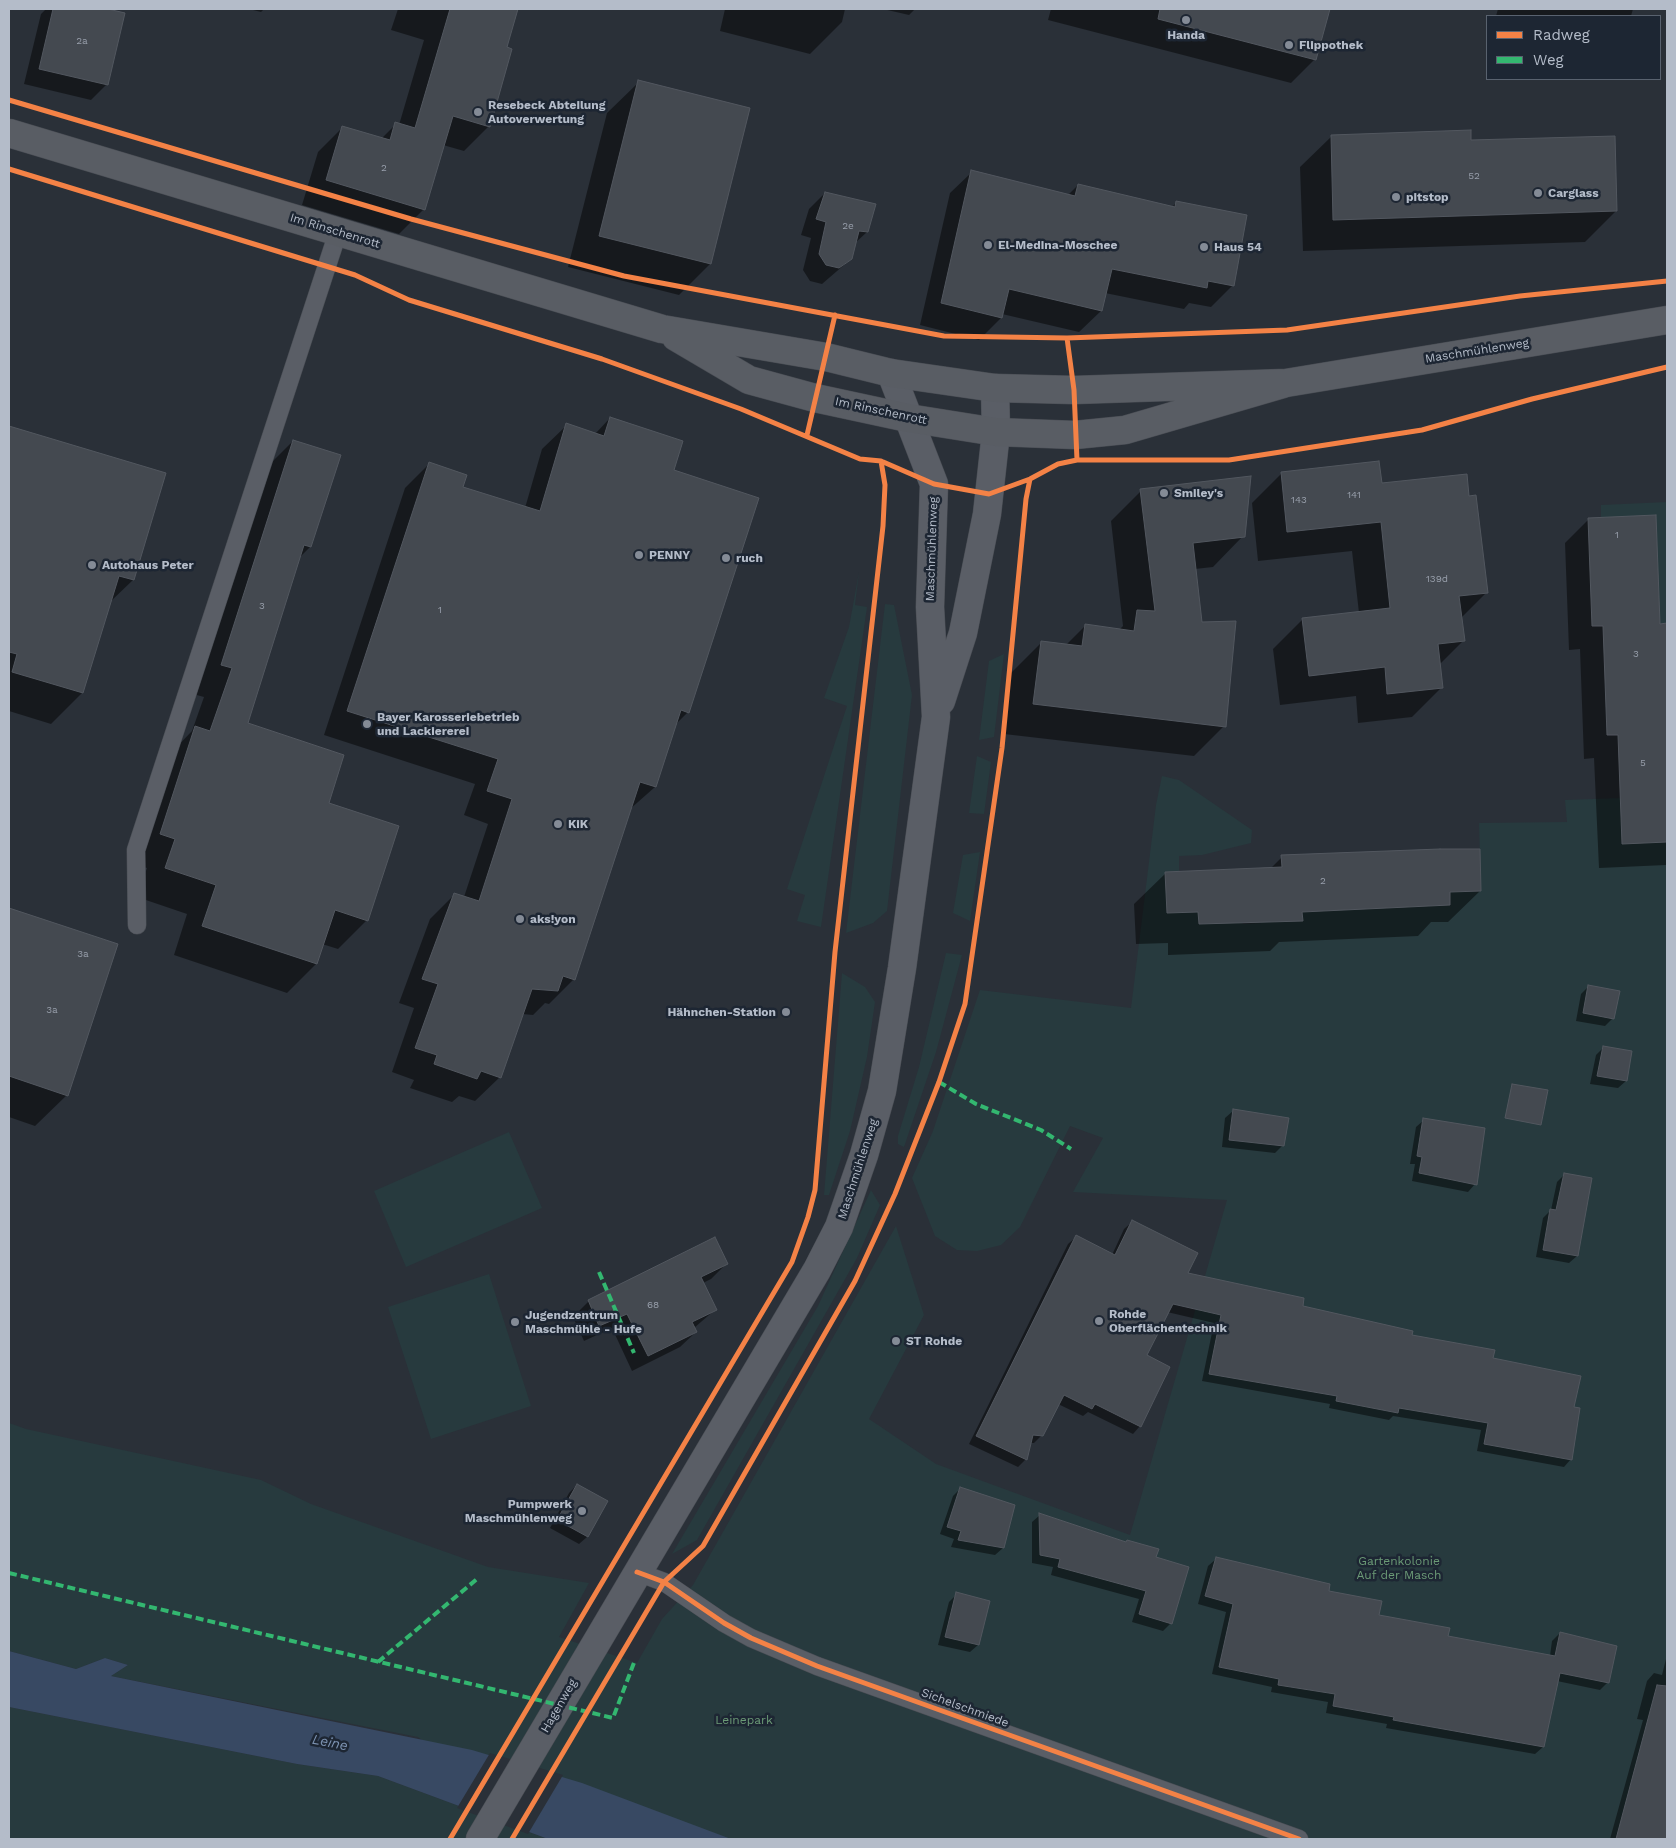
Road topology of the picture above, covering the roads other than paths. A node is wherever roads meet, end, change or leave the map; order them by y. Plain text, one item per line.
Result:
1 (9, 133) edge
2 (338, 232) junction
3 (1667, 320) edge
4 (662, 329) junction
5 (892, 372) junction
6 (1286, 382) junction
7 (995, 388) junction
8 (908, 418) junction
9 (996, 432) junction
10 (936, 717) junction
11 (137, 925) dead end
12 (637, 1572) junction
13 (480, 1839) edge
14 (1299, 1839) edge

1 - 2 main road, Im Rinschenrott
2 - 4 main road, Im Rinschenrott
2 - 11 lane
3 - 6 main road, Maschmühlenweg
4 - 5 main road, Im Rinschenrott
4 - 8 main road, Im Rinschenrott
5 - 7 main road, Maschmühlenweg
5 - 8 street, Maschmühlenweg
6 - 7 main road, Maschmühlenweg
6 - 9 main road, Maschmühlenweg
7 - 9 street, Maschmühlenweg
8 - 9 main road, Im Rinschenrott
8 - 10 street, Maschmühlenweg
9 - 10 street, Maschmühlenweg
10 - 12 street, Maschmühlenweg
12 - 13 street, Hagenweg
12 - 14 lane, Sichelschmiede

